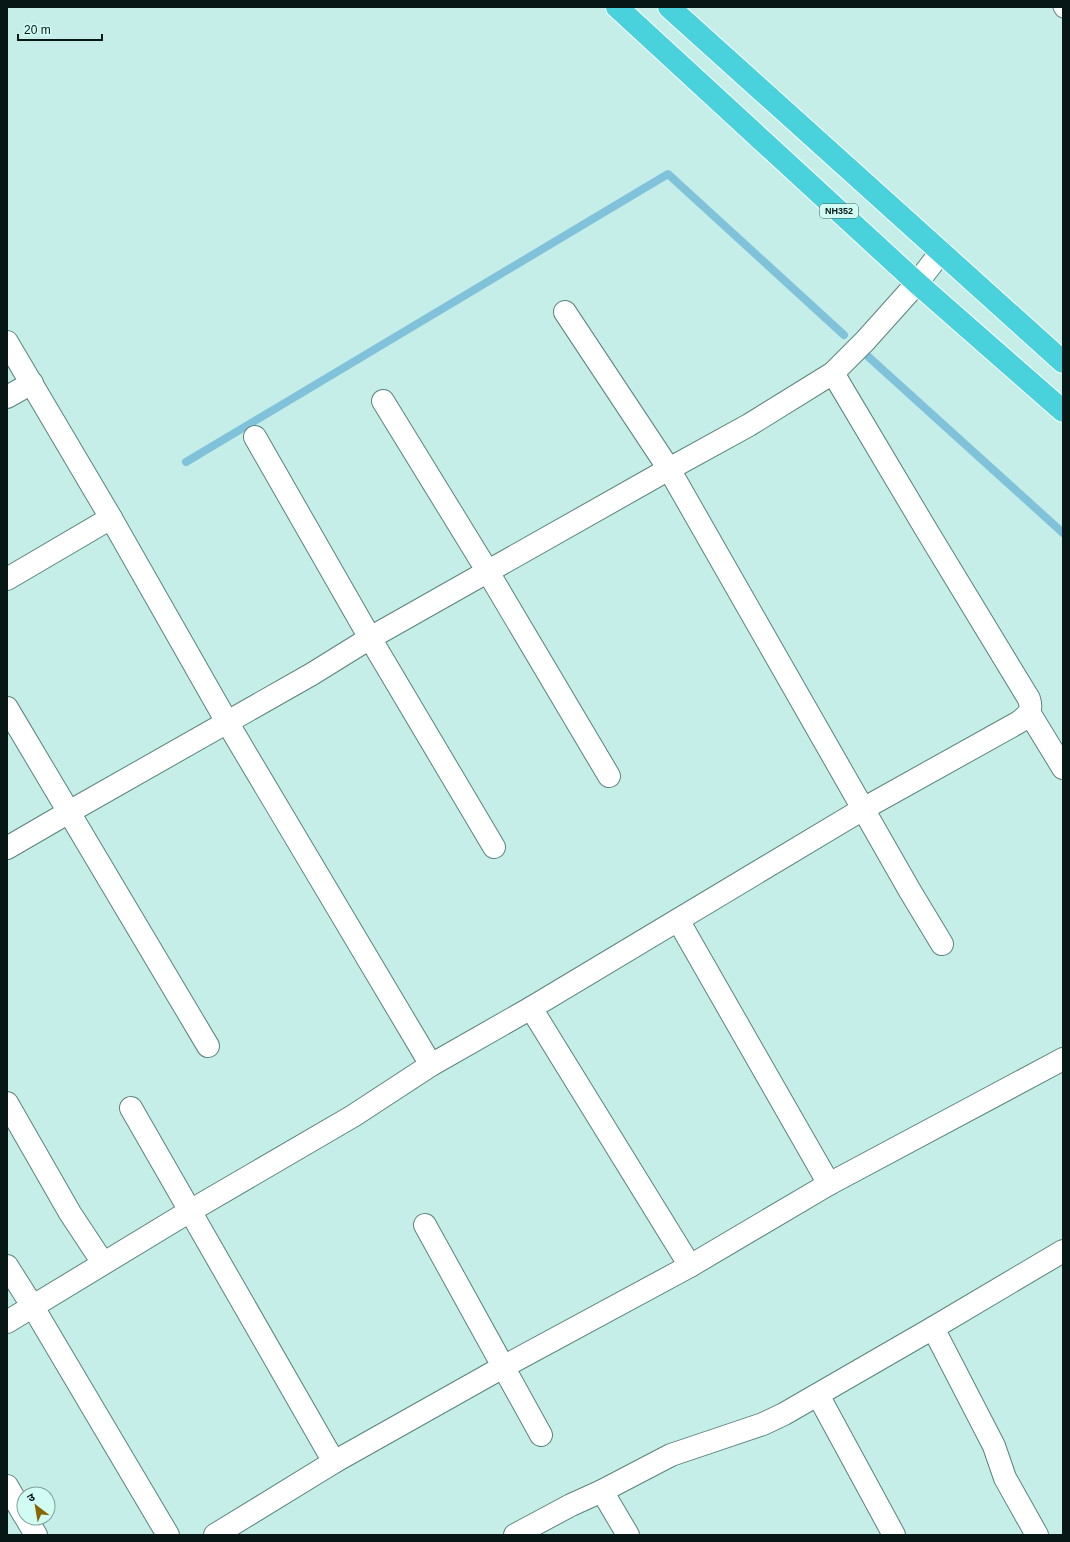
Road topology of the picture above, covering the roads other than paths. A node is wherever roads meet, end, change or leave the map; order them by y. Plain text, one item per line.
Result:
1 (617, 7) edge
2 (669, 7) edge
3 (1061, 7) edge
4 (1063, 10) edge
5 (941, 252) junction
6 (918, 283) junction
7 (565, 312) dead end
8 (7, 342) edge
9 (1063, 362) edge
10 (833, 373) junction
11 (32, 384) junction
12 (7, 397) edge
13 (383, 400) dead end
14 (1063, 411) edge
15 (255, 437) dead end
16 (669, 468) junction
17 (111, 518) junction
18 (488, 572) junction
19 (7, 579) edge
20 (370, 638) junction
21 (7, 708) edge
22 (1030, 714) junction
23 (227, 722) junction
24 (1063, 768) edge
25 (608, 776) dead end
26 (863, 809) junction
27 (69, 812) junction
28 (494, 847) dead end
29 (7, 848) edge
30 (678, 920) junction
31 (942, 944) dead end
32 (531, 1008) junction
33 (208, 1046) dead end
34 (1063, 1059) edge
35 (431, 1065) junction
36 (7, 1103) edge
37 (131, 1108) dead end
38 (829, 1184) junction
39 (190, 1211) junction
40 (425, 1225) dead end
41 (1061, 1257) edge
42 (103, 1263) junction
43 (7, 1266) edge
44 (690, 1266) junction
45 (33, 1307) junction
46 (7, 1322) edge
47 (933, 1328) junction
48 (503, 1367) junction
49 (818, 1394) junction
50 (541, 1435) dead end
51 (334, 1462) junction
52 (7, 1486) edge
53 (602, 1491) junction
54 (16, 1501) edge
55 (31, 1526) edge
56 (36, 1535) edge
57 (168, 1535) edge
58 (215, 1535) edge
59 (515, 1535) edge
60 (628, 1535) edge
61 (894, 1535) edge
62 (1037, 1535) edge

1 - 6 highway, NH352
2 - 5 highway
3 - 4 lane
5 - 6 street
5 - 9 highway
6 - 10 street
6 - 14 highway, NH352
7 - 16 street
8 - 11 street
10 - 16 street
10 - 22 street
11 - 12 street
11 - 17 street
13 - 18 street
15 - 20 street
16 - 18 street
16 - 26 street
17 - 19 street
17 - 23 street
18 - 20 street
18 - 25 street
20 - 23 street
20 - 28 street
21 - 27 street
22 - 24 street
22 - 26 street
23 - 27 street
23 - 35 street
26 - 30 street
26 - 31 street
27 - 29 street
27 - 33 street
30 - 32 street
30 - 38 street
32 - 35 street
32 - 44 street
34 - 38 street
35 - 39 street
36 - 42 street
37 - 39 street
38 - 44 street
39 - 42 street
39 - 51 street
40 - 48 street
41 - 47 street
42 - 45 street
43 - 45 street
44 - 48 street
45 - 46 street
45 - 57 street
47 - 49 street
47 - 62 street
48 - 50 street
48 - 51 street
49 - 53 street
49 - 61 street
51 - 58 street
52 - 54 street
53 - 59 street
53 - 60 street
55 - 56 street

